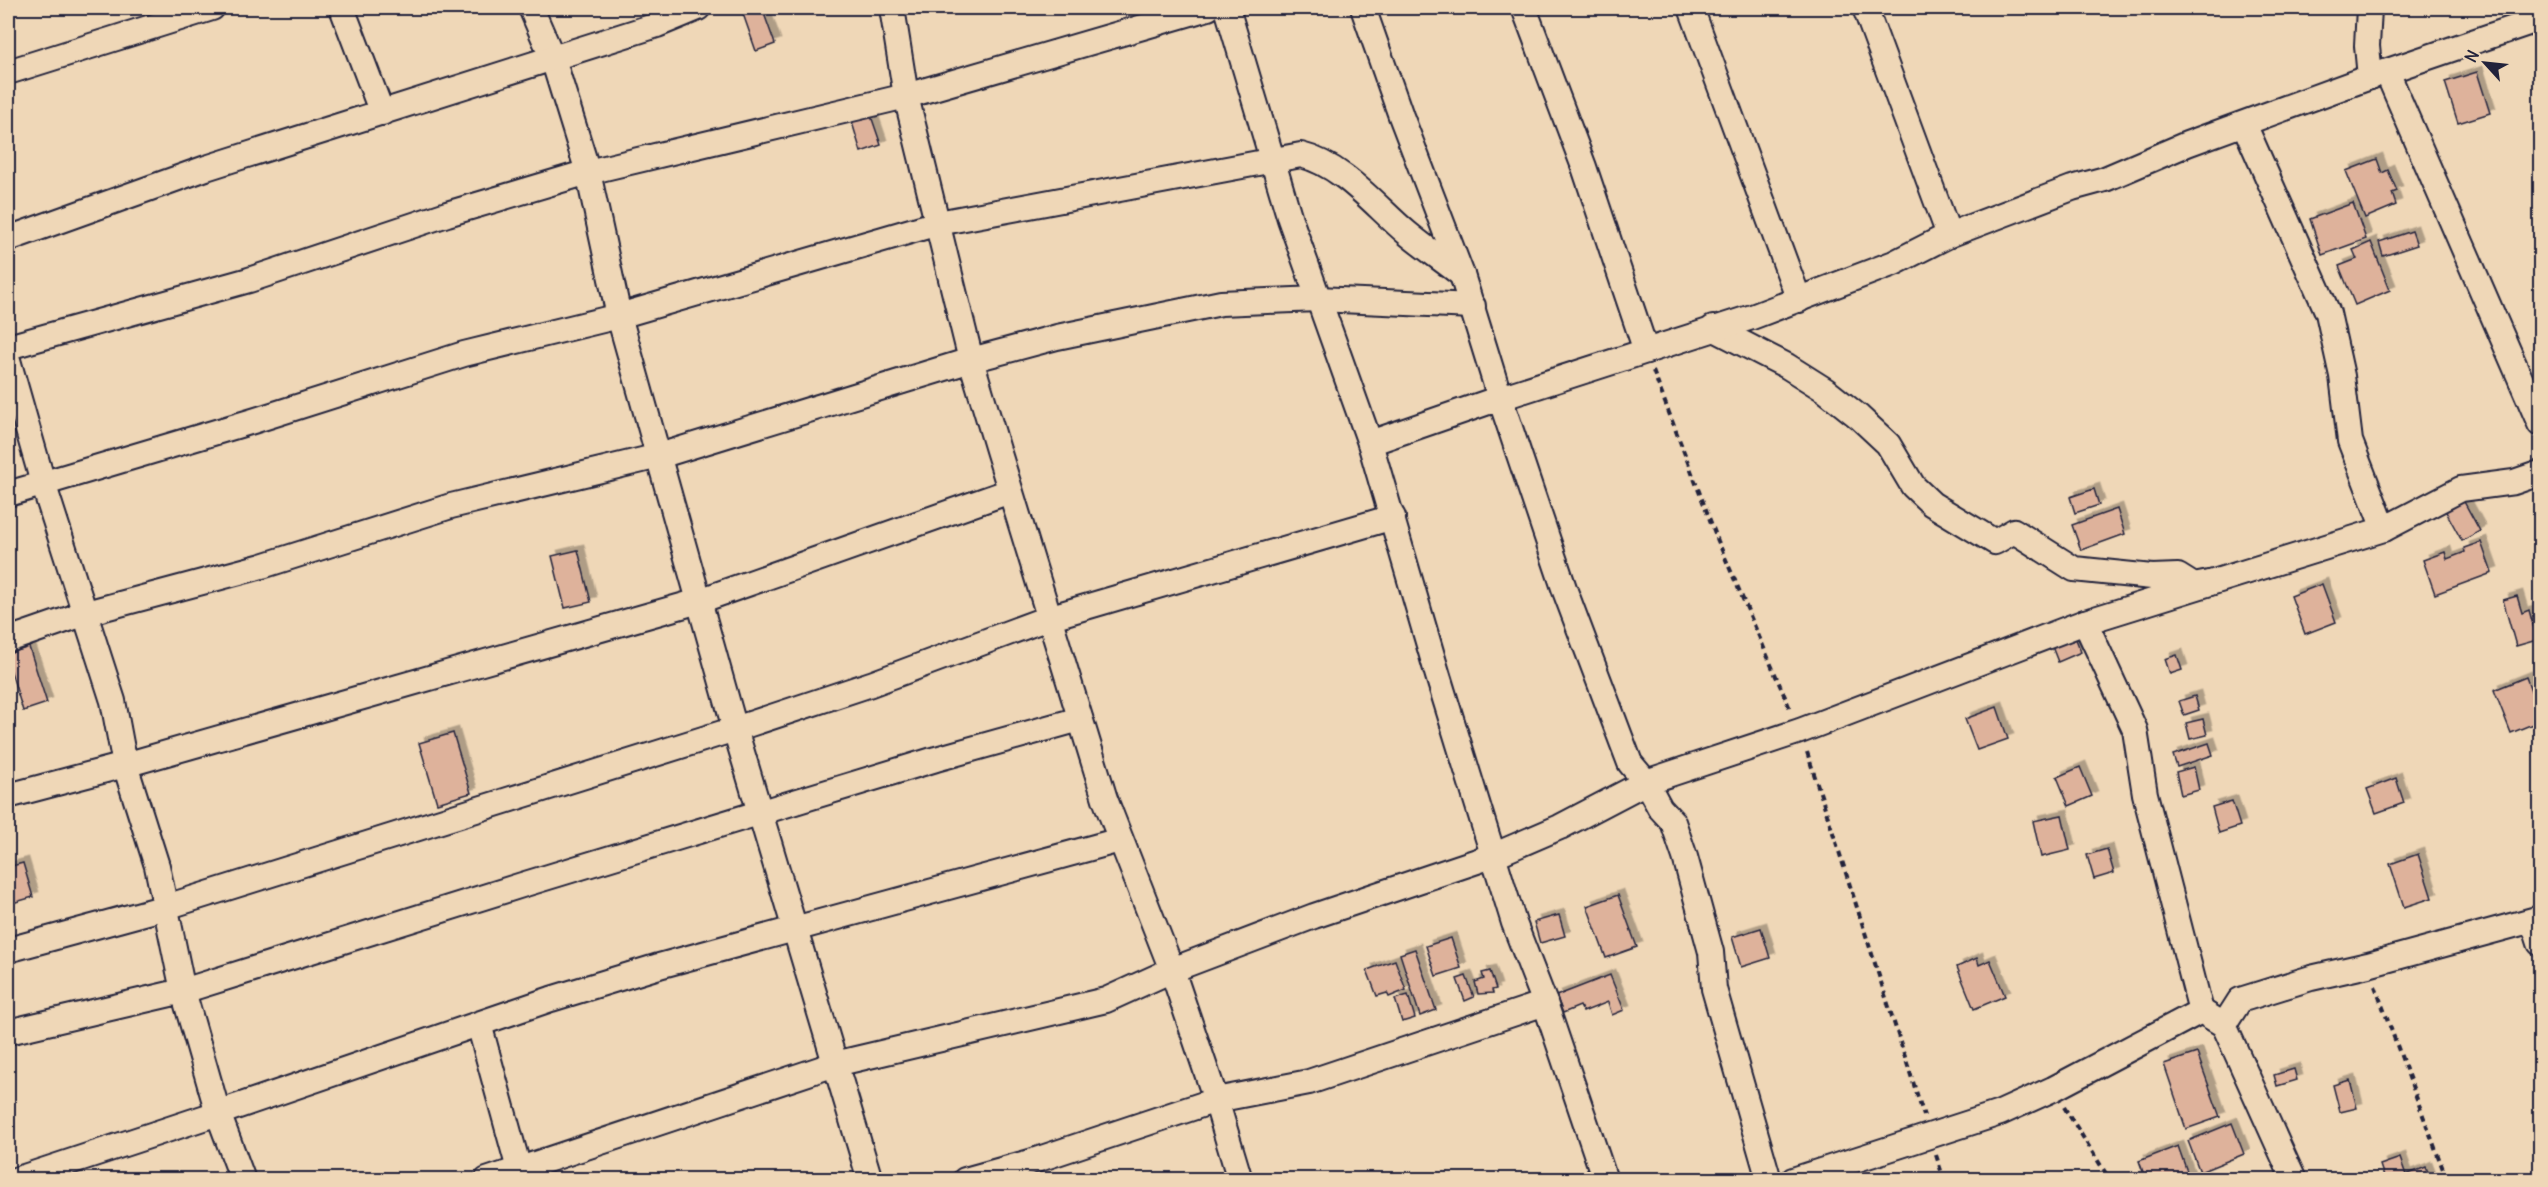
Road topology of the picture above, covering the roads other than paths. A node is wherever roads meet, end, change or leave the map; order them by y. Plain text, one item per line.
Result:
1 (212, 8) edge
2 (342, 8) edge
3 (531, 8) edge
4 (698, 8) edge
5 (892, 8) edge
6 (1209, 8) edge
7 (1227, 8) edge
8 (1364, 8) edge
9 (1524, 8) edge
10 (1691, 8) edge
11 (1865, 8) edge
12 (2368, 8) edge
13 (2541, 19) edge
14 (553, 59) junction
15 (8, 72) edge
16 (2378, 74) junction
17 (906, 96) junction
18 (382, 113) junction
19 (2244, 124) junction
20 (1272, 160) junction
21 (588, 172) junction
22 (938, 223) junction
23 (1949, 235) junction
24 (8, 239) edge
25 (1462, 275) junction
26 (1318, 299) junction
27 (1799, 300) junction
28 (1473, 306) junction
29 (619, 316) junction
30 (1713, 328) junction
31 (8, 347) edge
32 (1646, 351) junction
33 (971, 360) junction
34 (9, 371) edge
35 (1500, 398) junction
36 (2538, 413) edge
37 (1370, 443) junction
38 (659, 456) junction
39 (2541, 473) edge
40 (43, 483) junction
41 (1010, 491) junction
42 (8, 494) edge
43 (1393, 517) junction
44 (2384, 529) junction
45 (2220, 582) junction
46 (699, 601) junction
47 (86, 613) junction
48 (1048, 618) junction
49 (2085, 622) junction
50 (8, 640) edge
51 (1080, 719) junction
52 (735, 729) junction
53 (125, 765) junction
54 (1646, 782) junction
55 (8, 796) edge
56 (760, 814) junction
57 (1120, 840) junction
58 (1494, 855) junction
59 (166, 907) junction
60 (2537, 919) edge
61 (795, 929) junction
62 (2541, 943) edge
63 (8, 950) edge
64 (1172, 970) junction
65 (183, 991) junction
66 (1545, 1003) junction
67 (2201, 1011) junction
68 (479, 1024) junction
69 (2224, 1025) junction
70 (8, 1032) edge
71 (835, 1064) junction
72 (1216, 1100) junction
73 (218, 1113) junction
74 (521, 1174) edge
75 (15, 1179) edge
76 (243, 1179) edge
77 (487, 1179) edge
78 (870, 1179) edge
79 (965, 1179) edge
80 (1240, 1179) edge
81 (1605, 1179) edge
82 (1769, 1179) edge
83 (1793, 1179) edge
84 (2294, 1179) edge

1 - 15 street
2 - 18 street
3 - 14 street
4 - 14 street
5 - 17 street
6 - 17 street
7 - 20 street
8 - 25 street
9 - 32 street
10 - 27 street
11 - 23 street
12 - 16 street
13 - 16 street
14 - 18 street
14 - 21 street
16 - 19 street
16 - 36 street
17 - 21 street
17 - 22 street
18 - 24 street
19 - 23 street
19 - 44 street
20 - 22 street
20 - 25 street
20 - 26 street
21 - 29 street
21 - 31 street
22 - 29 street
22 - 33 street
23 - 27 street
25 - 28 street
26 - 28 street
26 - 33 street
26 - 37 street
27 - 30 street
28 - 35 street
29 - 38 street
29 - 40 street
30 - 32 street
30 - 45 street
32 - 35 street
33 - 38 street
33 - 41 street
34 - 40 street
35 - 37 street
35 - 54 street
37 - 43 street
38 - 46 street
38 - 47 street
39 - 44 street
40 - 42 street
40 - 47 street
41 - 46 street
41 - 48 street
43 - 48 street
43 - 58 street
44 - 45 street
45 - 49 street
46 - 52 street
46 - 53 street
47 - 50 street
47 - 53 street
48 - 51 street
48 - 52 street
49 - 54 street
49 - 67 street
51 - 56 street
51 - 57 street
52 - 56 street
52 - 59 street
53 - 55 street
53 - 59 street
54 - 58 street
54 - 82 street
56 - 61 street
56 - 65 street
57 - 61 street
57 - 64 street
58 - 64 street
58 - 66 street
59 - 63 street
59 - 65 street
60 - 62 street
60 - 69 street
61 - 68 street
61 - 71 street
64 - 71 street
64 - 72 street
65 - 70 street
65 - 73 street
66 - 72 street
66 - 81 street
67 - 69 street
67 - 83 street
68 - 73 street
68 - 74 street
69 - 84 street
71 - 74 street
71 - 78 street
72 - 79 street
72 - 80 street
73 - 75 street
73 - 76 street
74 - 77 street

